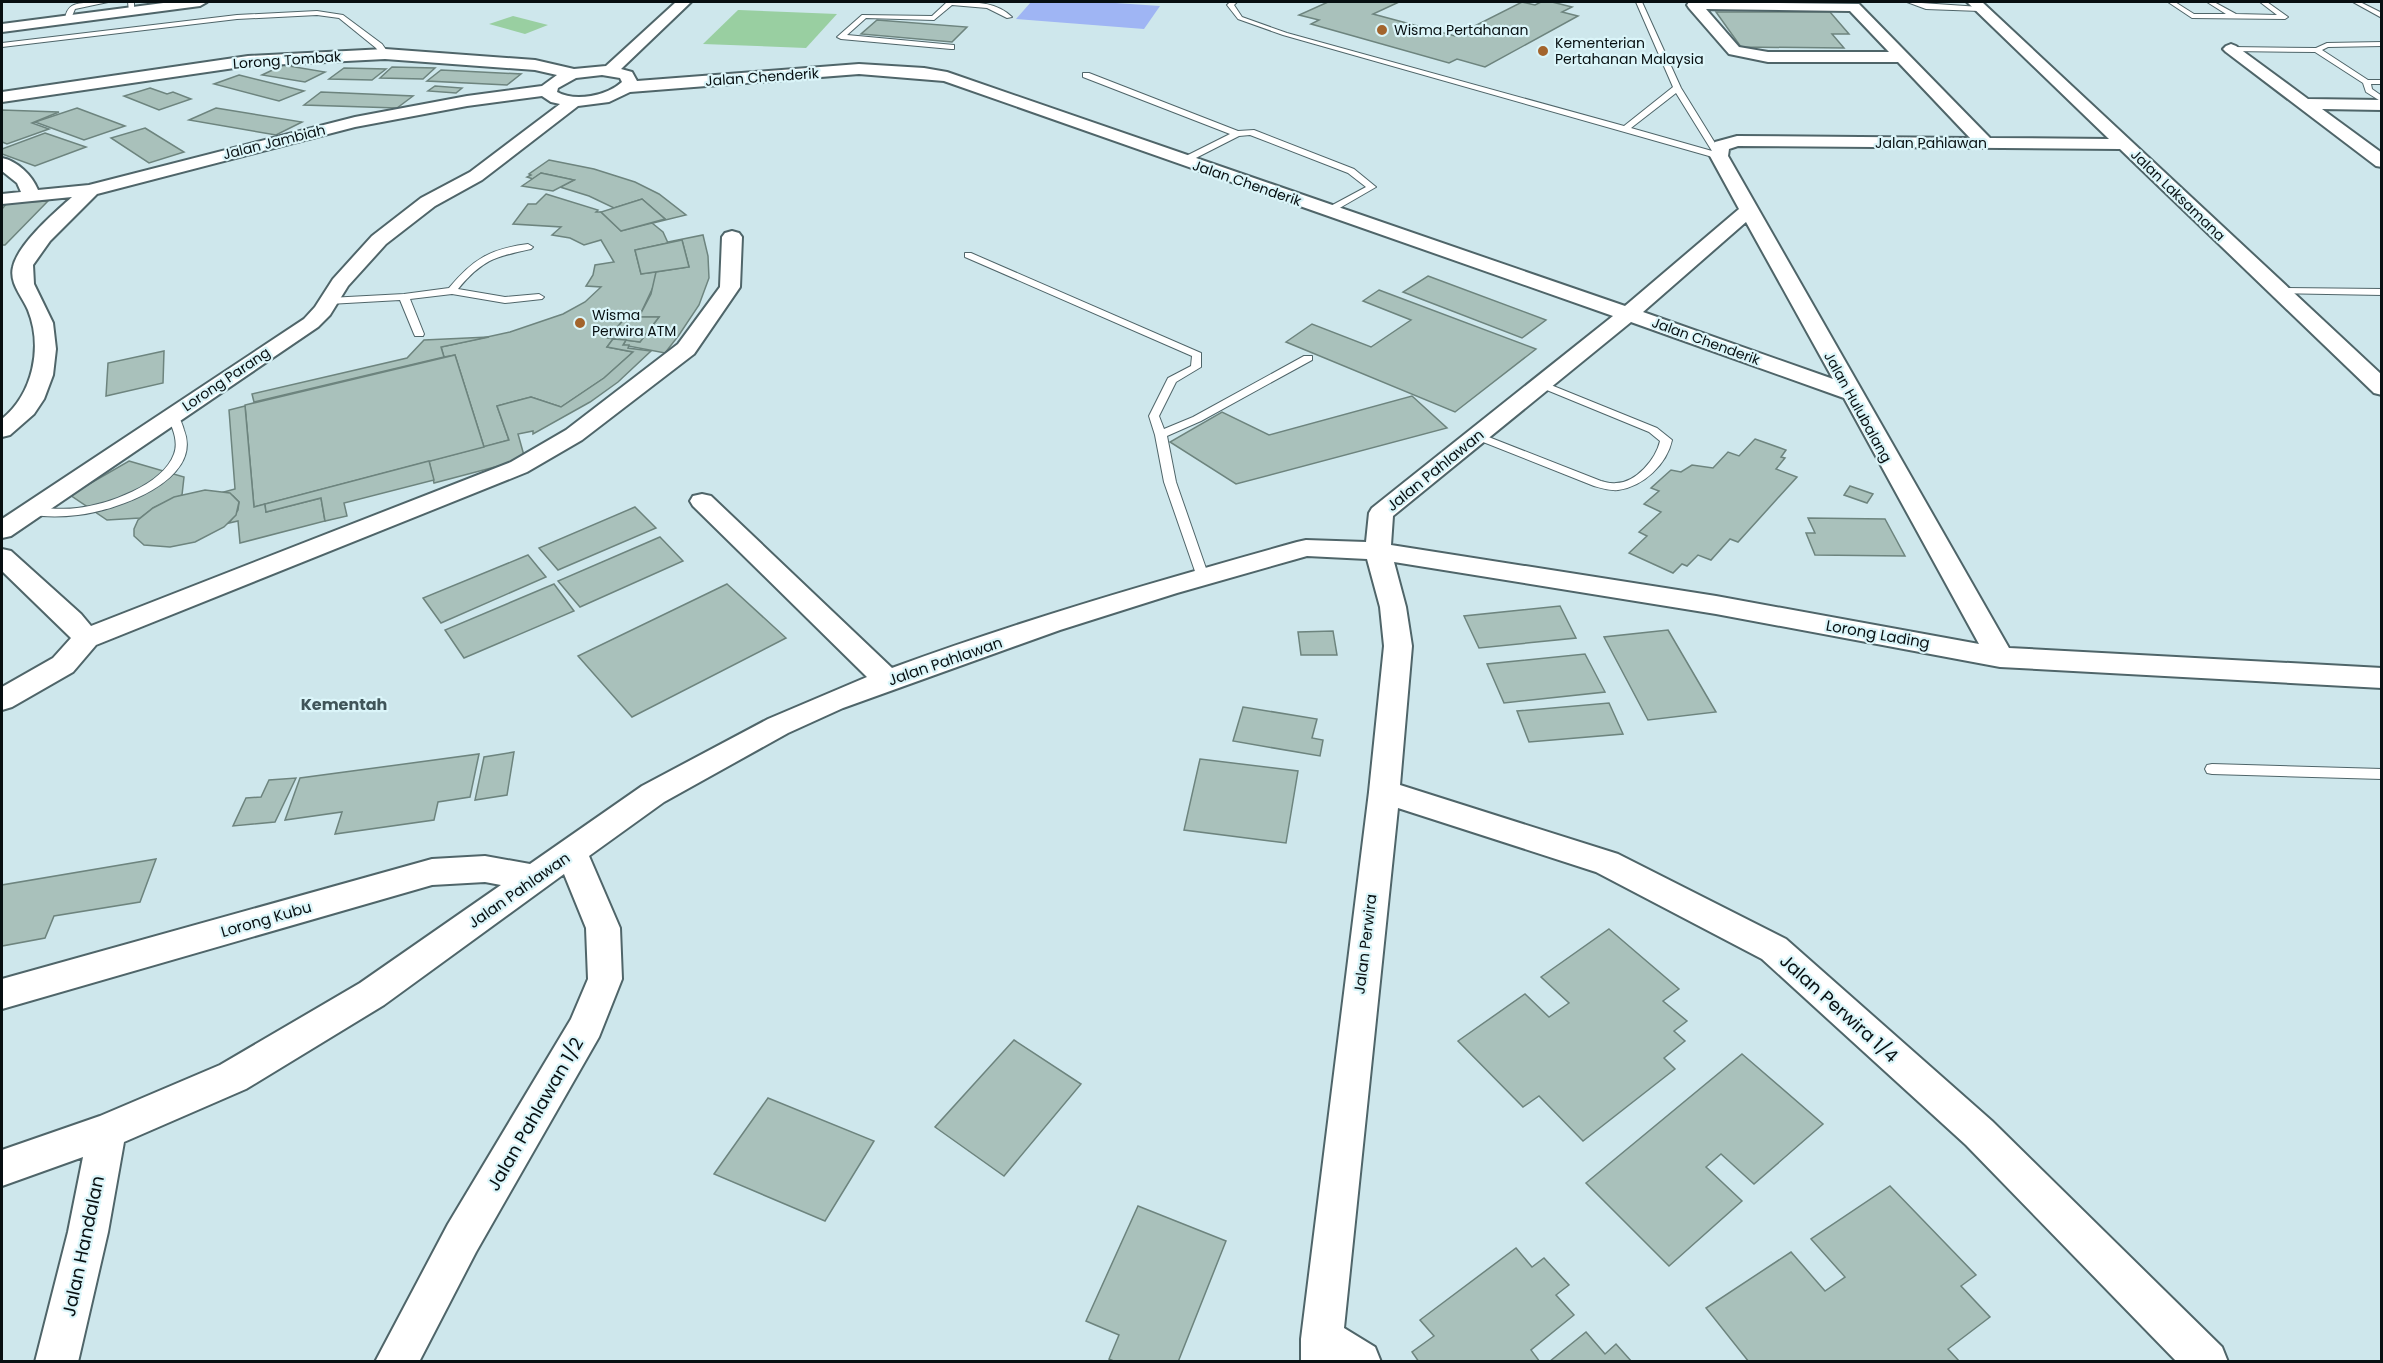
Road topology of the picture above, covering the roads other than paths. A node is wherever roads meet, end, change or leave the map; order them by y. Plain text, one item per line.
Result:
1 (105, 2) edge
2 (200, 2) edge
3 (684, 2) edge
4 (950, 2) edge
5 (1234, 2) edge
6 (1639, 2) edge
7 (1910, 2) edge
8 (2171, 2) edge
9 (2211, 2) edge
10 (2263, 2) edge
11 (2356, 2) edge
12 (1977, 5) edge
13 (131, 6) edge
14 (2234, 16) junction
15 (2382, 16) edge
16 (1009, 17) dead end
17 (68, 20) junction
18 (2, 28) edge
19 (2382, 44) edge
20 (2, 45) edge
21 (951, 47) dead end
22 (2231, 49) joint
23 (2317, 50) junction
24 (385, 54) junction
25 (1903, 57) junction
26 (610, 71) junction
27 (574, 74) junction
28 (1086, 75) dead end
29 (2367, 82) junction
30 (2382, 82) edge
31 (627, 87) junction
32 (1677, 88) junction
33 (550, 93) junction
34 (2, 97) edge
35 (2382, 100) edge
36 (575, 101) junction
37 (2304, 104) junction
38 (2382, 105) edge
39 (534, 111) dead end
40 (1625, 129) junction
41 (1238, 134) junction
42 (1985, 143) junction
43 (2125, 144) junction
44 (1719, 156) junction
45 (1183, 161) junction
46 (2382, 162) edge
47 (2, 163) edge
48 (460, 166) dead end
49 (91, 190) junction
50 (32, 196) junction
51 (2, 199) edge
52 (428, 202) junction
53 (1749, 210) junction
54 (1328, 211) junction
55 (732, 237) dead end
56 (528, 247) dead end
57 (1704, 248) junction
58 (969, 255) dead end
59 (1776, 258) junction
60 (452, 291) junction
61 (2279, 291) junction
62 (2382, 292) edge
63 (405, 297) junction
64 (539, 297) dead end
65 (329, 301) junction
66 (1629, 313) junction
67 (418, 334) dead end
68 (1308, 358) dead end
69 (1541, 384) junction
70 (2382, 388) edge
71 (1850, 393) junction
72 (172, 415) junction
73 (2, 430) edge
74 (1161, 435) junction
75 (1477, 436) junction
76 (702, 501) dead end
77 (28, 512) junction
78 (2, 530) edge
79 (1378, 551) junction
80 (2, 557) edge
81 (1203, 577) junction
82 (86, 638) junction
83 (2000, 657) junction
84 (2382, 678) edge
85 (888, 681) junction
86 (2, 700) edge
87 (2212, 769) dead end
88 (2382, 774) edge
89 (1384, 792) junction
90 (572, 853) junction
91 (534, 878) junction
92 (2, 994) edge
93 (107, 1131) junction
94 (2, 1168) edge
95 (1322, 1350) edge
96 (56, 1362) edge
97 (396, 1362) edge
98 (1360, 1362) edge
99 (2207, 1362) edge

1 - 17 lane
2 - 13 street
3 - 26 street
4 - 16 lane
4 - 21 lane
5 - 40 lane
6 - 32 lane, Jalan Hulubalang
7 - 12 lane
8 - 14 lane
9 - 14 lane
10 - 14 lane
11 - 15 lane
12 - 43 street, Jalan Laksamana
13 - 17 street
17 - 18 street
19 - 23 lane
20 - 24 lane
22 - 23 lane
22 - 37 street
23 - 29 lane
24 - 27 street, Lorong Tombak
24 - 34 street, Lorong Tombak
25 - 25 street
25 - 42 street
26 - 27 street
26 - 31 street
27 - 33 street
28 - 41 lane
29 - 30 lane
29 - 35 lane
31 - 36 street, Jalan Chenderik
31 - 45 street, Jalan Chenderik
32 - 40 lane
32 - 44 lane, Jalan Hulubalang
33 - 36 street
33 - 39 street
33 - 49 street, Jalan Jambiah
36 - 52 street, Lorong Parang
37 - 38 street
37 - 46 street
40 - 44 lane
41 - 45 lane
41 - 54 lane
42 - 43 street, Jalan Pahlawan
42 - 44 street, Jalan Pahlawan
43 - 61 street, Jalan Laksamana
44 - 53 street, Jalan Hulubalang
45 - 54 street, Jalan Chenderik
47 - 50 street
48 - 52 street, Lorong Parang
49 - 50 street, Jalan Jambiah
49 - 73 street
50 - 51 street, Jalan Jambiah
52 - 65 street, Lorong Parang
53 - 57 street, Jalan Pahlawan
53 - 59 street, Jalan Hulubalang
54 - 66 street, Jalan Chenderik
55 - 82 street
56 - 60 lane
57 - 59 street
57 - 66 street, Jalan Pahlawan
58 - 74 lane
59 - 71 street, Jalan Hulubalang
60 - 63 lane
60 - 64 lane
61 - 62 lane
61 - 70 street, Jalan Laksamana
63 - 65 lane
63 - 67 lane
65 - 72 street, Lorong Parang
66 - 69 street, Jalan Pahlawan
66 - 71 street, Jalan Chenderik
68 - 74 lane
69 - 75 street, Jalan Pahlawan
69 - 75 lane
71 - 83 street, Jalan Hulubalang
72 - 77 street, Lorong Parang
72 - 77 lane
74 - 81 lane
75 - 79 street, Jalan Pahlawan
76 - 85 street
77 - 78 street, Lorong Parang
79 - 81 street, Jalan Pahlawan
79 - 83 street, Lorong Lading
79 - 89 street, Jalan Perwira
80 - 82 street
81 - 85 street, Jalan Pahlawan
82 - 86 street
83 - 84 street, Lorong Lading
85 - 90 street, Jalan Pahlawan
87 - 88 lane
89 - 95 street, Jalan Perwira
89 - 99 street, Jalan Perwira 1/4
90 - 91 street, Jalan Pahlawan
90 - 97 street, Jalan Pahlawan 1/2
91 - 92 street, Lorong Kubu
91 - 93 street, Jalan Pahlawan
93 - 94 street, Jalan Pahlawan
93 - 96 street, Jalan Handalan
95 - 98 street, Jalan Perwira

